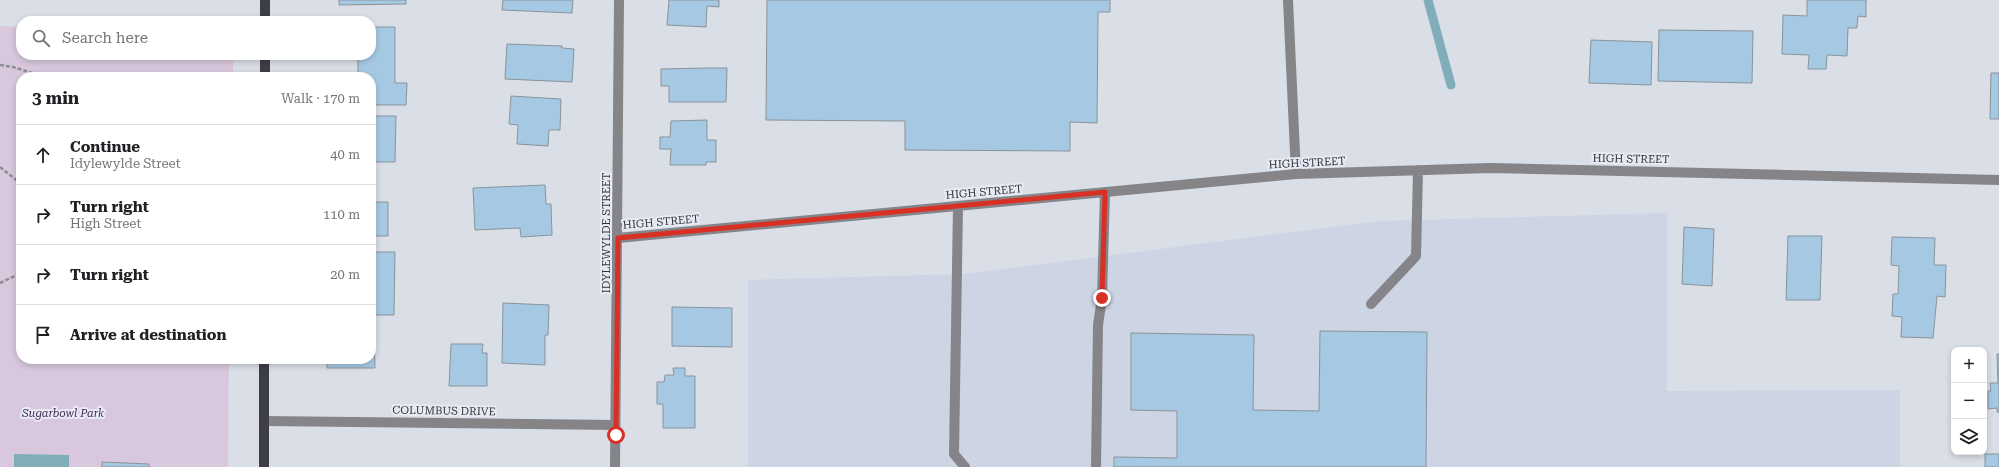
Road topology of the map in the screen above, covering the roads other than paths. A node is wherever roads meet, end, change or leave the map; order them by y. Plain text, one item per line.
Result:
1 (265, 0) edge
2 (619, 0) edge
3 (1288, 0) edge
4 (265, 16) edge
5 (265, 60) edge
6 (265, 72) edge
7 (1418, 170) junction
8 (1296, 174) junction
9 (1999, 180) edge
10 (1105, 192) junction
11 (958, 206) junction
12 (618, 238) junction
13 (1371, 304) dead end
14 (264, 364) edge
15 (264, 421) junction
16 (616, 435) junction
17 (264, 467) edge
18 (615, 467) edge
19 (965, 467) edge
20 (1096, 467) edge

1 - 4 main road
2 - 12 street, IDYLEWYLDE STREET
3 - 8 street
5 - 6 main road
7 - 8 street, HIGH STREET
7 - 9 street, HIGH STREET
7 - 13 street
8 - 10 street, HIGH STREET
10 - 11 street, HIGH STREET
10 - 20 street
11 - 12 street, HIGH STREET
11 - 19 street
12 - 16 street, IDYLEWYLDE STREET
14 - 15 main road
15 - 16 street, COLUMBUS DRIVE
15 - 17 main road
16 - 18 street, IDYLEWYLDE STREET

